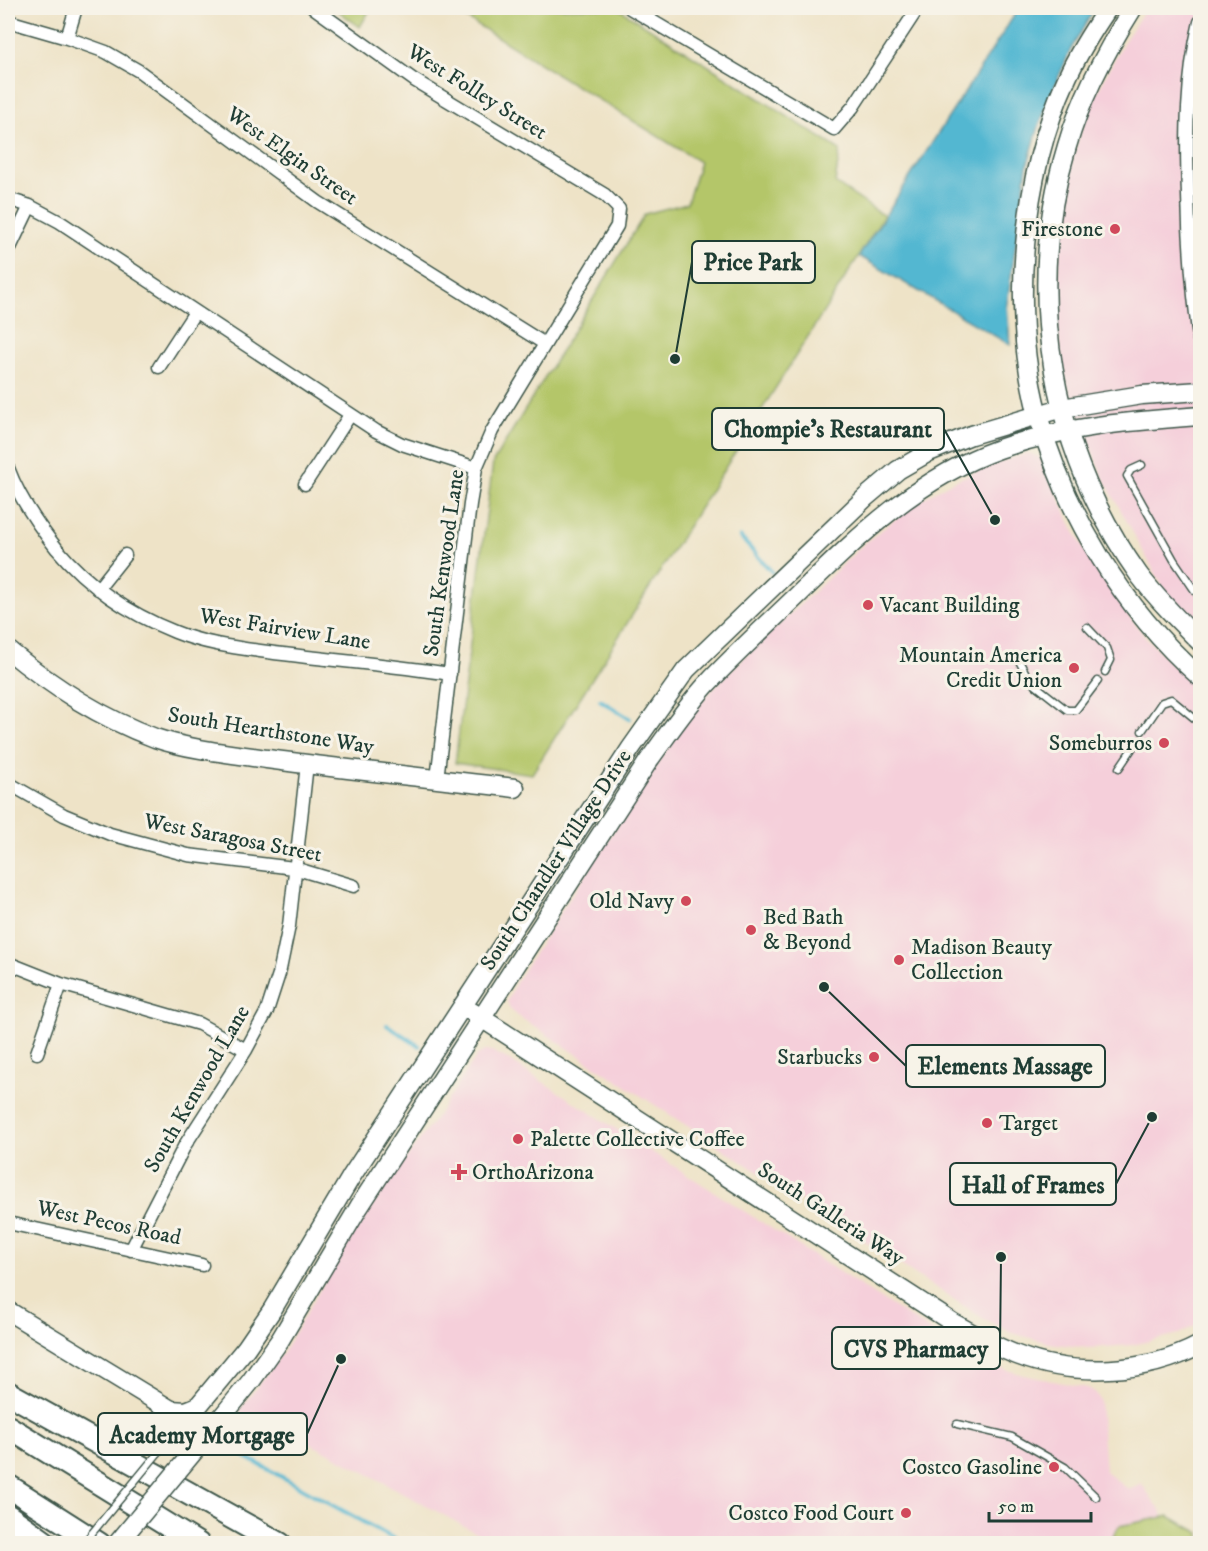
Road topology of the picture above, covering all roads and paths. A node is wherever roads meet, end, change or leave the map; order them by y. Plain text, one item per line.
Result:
1 (76, 8) edge
2 (314, 8) edge
3 (630, 8) edge
4 (918, 8) edge
5 (1108, 8) edge
6 (1133, 8) edge
7 (8, 21) edge
8 (1200, 22) edge
9 (67, 38) junction
10 (8, 199) edge
11 (30, 206) junction
12 (619, 209) joint
13 (8, 252) edge
14 (195, 312) junction
15 (546, 344) junction
16 (1200, 346) edge
17 (159, 368) dead end
18 (1200, 391) edge
19 (350, 415) junction
20 (1200, 416) edge
21 (1065, 419) junction
22 (1042, 425) junction
23 (1142, 465) dead end
24 (8, 468) edge
25 (476, 468) junction
26 (304, 484) dead end
27 (125, 555) dead end
28 (98, 589) junction
29 (1200, 596) edge
30 (1087, 627) dead end
31 (1200, 642) edge
32 (8, 650) edge
33 (1019, 661) dead end
34 (1105, 672) dead end
35 (450, 674) junction
36 (1200, 677) edge
37 (1098, 681) dead end
38 (1200, 723) edge
39 (1142, 731) dead end
40 (1136, 742) dead end
41 (307, 764) junction
42 (1119, 768) dead end
43 (437, 779) junction
44 (8, 783) edge
45 (515, 788) dead end
46 (294, 868) junction
47 (354, 886) dead end
48 (8, 963) edge
49 (61, 984) junction
50 (462, 1006) junction
51 (481, 1018) junction
52 (246, 1050) junction
53 (38, 1053) dead end
54 (8, 1223) edge
55 (130, 1250) junction
56 (202, 1265) dead end
57 (8, 1311) edge
58 (1200, 1345) edge
59 (8, 1393) edge
60 (182, 1412) junction
61 (957, 1424) dead end
62 (8, 1427) edge
63 (195, 1450) junction
64 (8, 1486) edge
65 (1096, 1497) dead end
66 (8, 1516) edge
67 (47, 1544) edge
68 (83, 1544) edge
69 (99, 1544) edge
70 (117, 1544) edge
71 (198, 1544) edge
72 (280, 1544) edge

1 - 9 street
2 - 12 street, West Folley Street
3 - 4 street
5 - 22 street
6 - 21 street
7 - 9 street, West Elgin Street
8 - 16 street
9 - 15 street, West Elgin Street
10 - 11 street
11 - 13 street
11 - 14 street
12 - 15 street, South Kenwood Lane
14 - 17 street
14 - 19 street
15 - 25 street, South Kenwood Lane
18 - 21 street, South Chandler Village Drive
19 - 25 street
19 - 26 street
20 - 21 street, South Chandler Village Drive
21 - 22 street, South Chandler Village Drive
21 - 31 street
22 - 36 street
22 - 50 street, South Chandler Village Drive
22 - 51 street, South Chandler Village Drive
23 - 29 lane
24 - 28 street, West Fairview Lane
25 - 35 street, South Kenwood Lane
27 - 28 street
28 - 35 street, West Fairview Lane
30 - 34 lane
32 - 41 street, South Hearthstone Way
33 - 37 lane
35 - 43 street, South Kenwood Lane
38 - 39 lane
40 - 42 lane
41 - 43 street, South Hearthstone Way
41 - 46 street, South Kenwood Lane
43 - 45 street, South Hearthstone Way
44 - 46 street, West Saragosa Street
46 - 47 street, West Saragosa Street
46 - 52 street, South Kenwood Lane
48 - 49 street
49 - 52 street
49 - 53 street
50 - 51 street, South Galleria Way
50 - 60 street, South Chandler Village Drive
51 - 58 street, South Galleria Way
51 - 63 street, South Chandler Village Drive
52 - 55 street, South Kenwood Lane
54 - 55 street, West Pecos Road
55 - 56 street, West Pecos Road
57 - 60 street
59 - 72 highway
60 - 63 street
60 - 68 lane, bridge
61 - 65 lane
62 - 71 highway
63 - 70 street, South Chandler Village Drive, bridge
64 - 69 highway
66 - 67 highway

